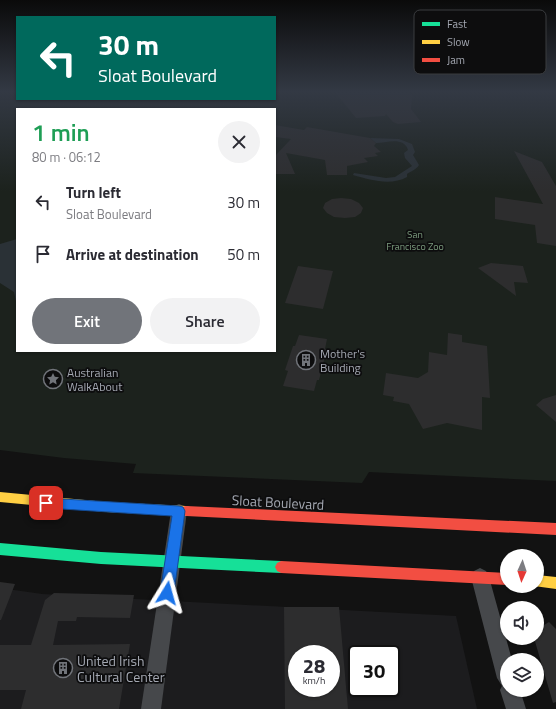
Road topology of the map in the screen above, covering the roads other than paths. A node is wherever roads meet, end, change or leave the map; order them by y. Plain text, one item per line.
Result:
1 (0, 497) edge
2 (179, 511) junction
3 (556, 529) edge
4 (0, 548) edge
5 (172, 561) junction
6 (480, 577) junction
7 (500, 578) edge
8 (544, 582) edge
9 (556, 583) edge
10 (500, 653) edge
11 (512, 697) edge
12 (150, 709) edge
13 (516, 709) edge

1 - 2 street, Sloat Boulevard
2 - 3 street, Sloat Boulevard
2 - 5 street
4 - 5 street
5 - 6 street
5 - 12 street
6 - 7 street
6 - 10 street
8 - 9 street
11 - 13 street

